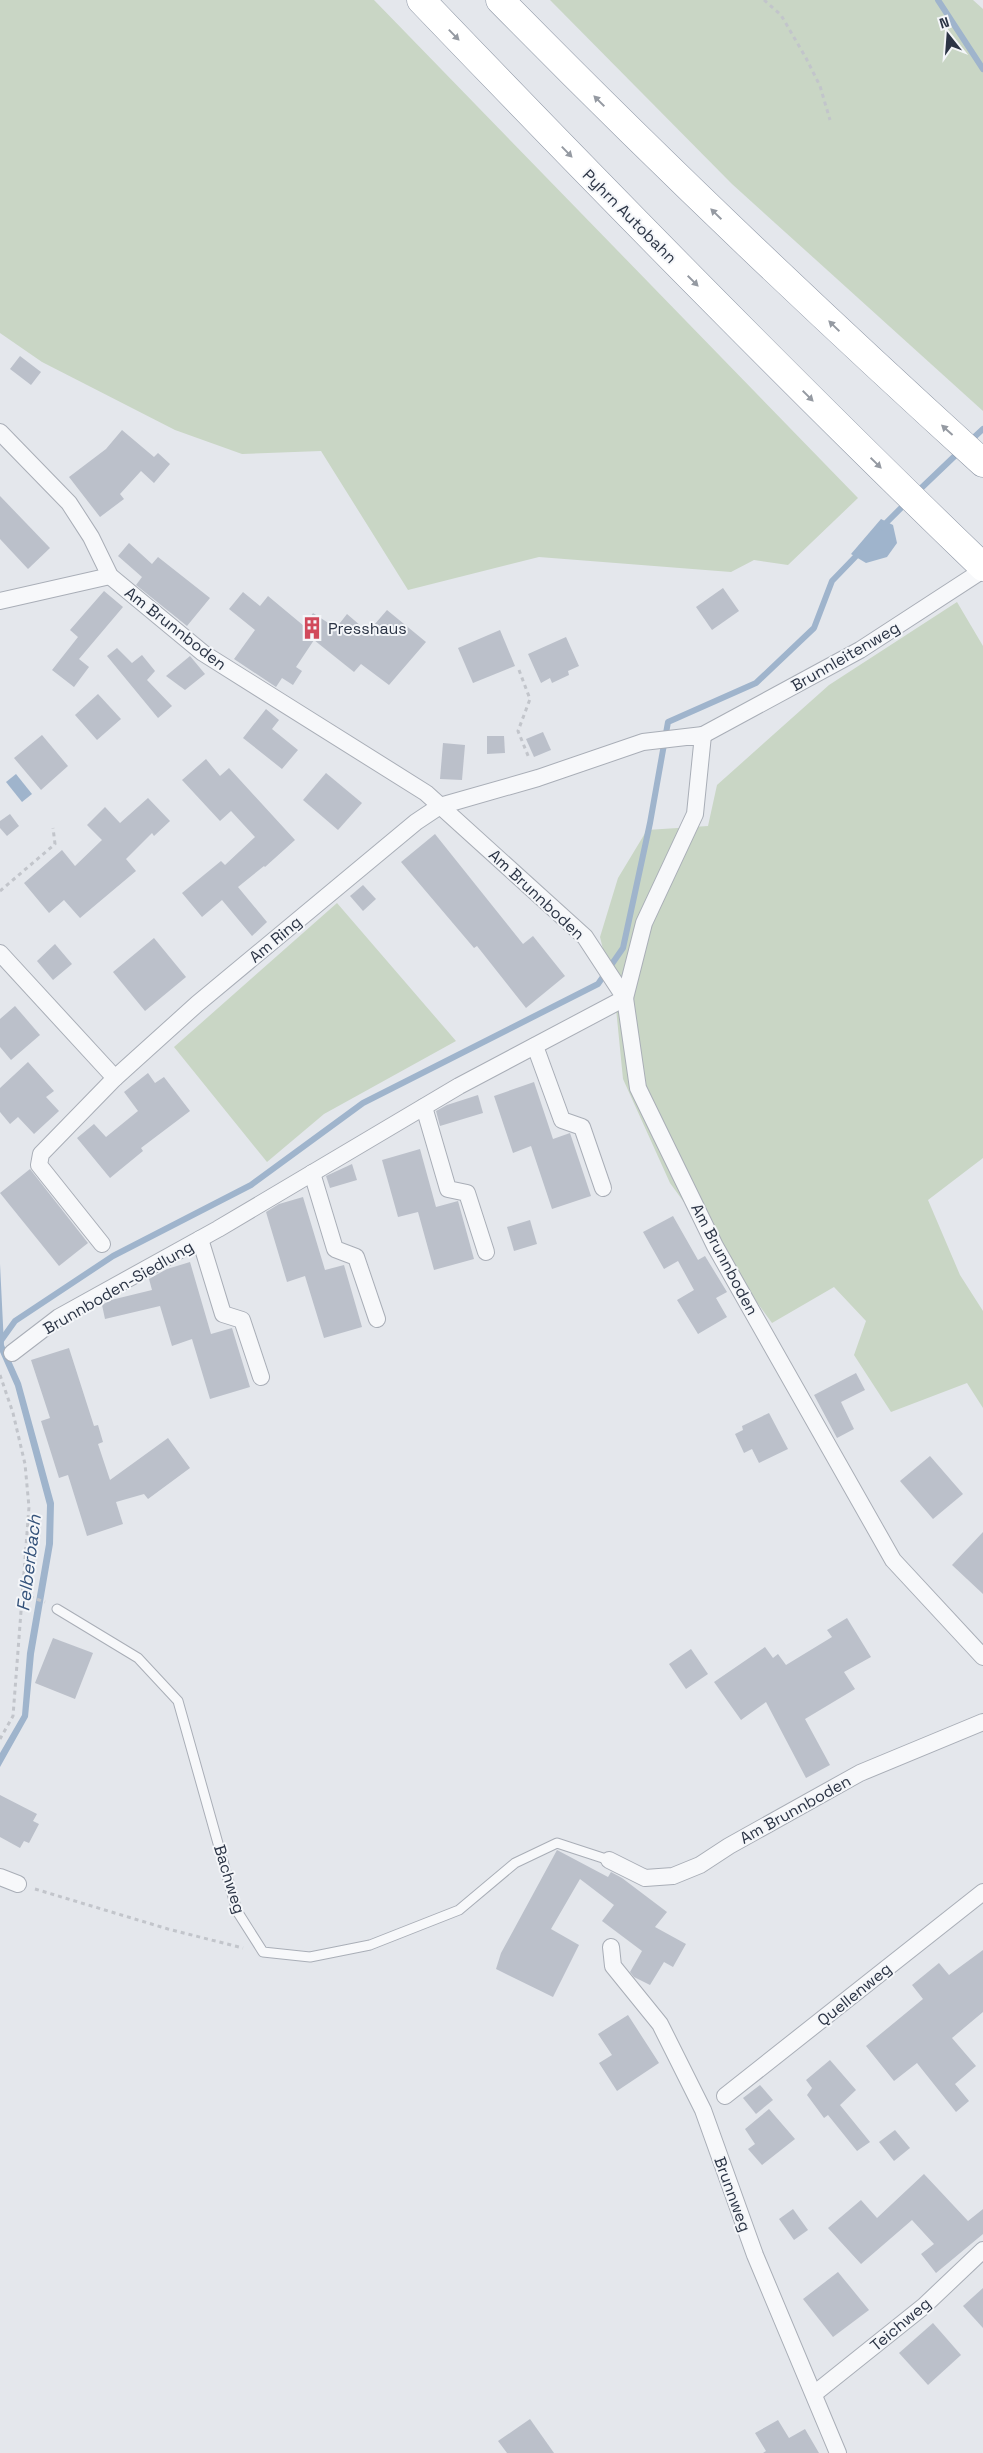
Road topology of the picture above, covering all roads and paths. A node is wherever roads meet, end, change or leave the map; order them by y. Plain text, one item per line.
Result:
1 (421, 0) edge
2 (500, 0) edge
3 (764, 0) edge
4 (830, 120) dead end
5 (0, 432) edge
6 (983, 463) edge
7 (983, 568) edge
8 (110, 576) junction
9 (0, 601) edge
10 (519, 670) dead end
11 (703, 735) junction
12 (529, 758) dead end
13 (440, 806) junction
14 (53, 828) dead end
15 (0, 890) edge
16 (0, 953) edge
17 (625, 998) junction
18 (535, 1046) junction
19 (115, 1078) junction
20 (424, 1107) junction
21 (312, 1173) junction
22 (603, 1188) dead end
23 (200, 1239) junction
24 (102, 1244) dead end
25 (486, 1252) dead end
26 (376, 1319) dead end
27 (12, 1353) dead end
28 (0, 1375) edge
29 (261, 1377) dead end
30 (22, 1594) junction
31 (48, 1603) dead end
32 (57, 1609) dead end
33 (983, 1657) edge
34 (983, 1722) edge
35 (0, 1739) edge
36 (609, 1860) joint
37 (0, 1877) edge
38 (18, 1884) joint
39 (983, 1892) edge
40 (611, 1947) dead end
41 (264, 1952) junction
42 (724, 2096) dead end
43 (983, 2250) edge
44 (814, 2394) junction
45 (838, 2453) edge

1 -> 7 highway, Pyhrn Autobahn
6 -> 2 highway
3 - 4 path
5 - 8 street, Am Brunnboden
7 - 11 street, Brunnleitenweg
8 - 9 street
8 - 13 street, Am Brunnboden
10 - 12 path
11 - 13 street, Brunnleitenweg
11 - 17 street
13 - 17 street, Am Brunnboden
13 - 19 street, Am Ring
14 - 15 path
16 - 19 street
17 - 18 street, Brunnboden-Siedlung
17 - 33 street, Am Brunnboden
18 - 20 street, Brunnboden-Siedlung
18 - 22 street
19 - 24 street, Am Ring
20 - 21 street, Brunnboden-Siedlung
20 - 25 street
21 - 23 street, Brunnboden-Siedlung
21 - 26 street
23 - 27 street, Brunnboden-Siedlung
23 - 29 street, Brunnboden-Siedlung
28 - 30 path
30 - 31 path
30 - 35 path
32 - 41 lane, Bachweg
34 - 36 street, Am Brunnboden
36 - 41 lane
37 - 38 street
38 - 41 path
39 - 42 street, Quellenweg
40 - 44 street, Brunnweg
43 - 44 street, Teichweg
44 - 45 street, Brunnweg

